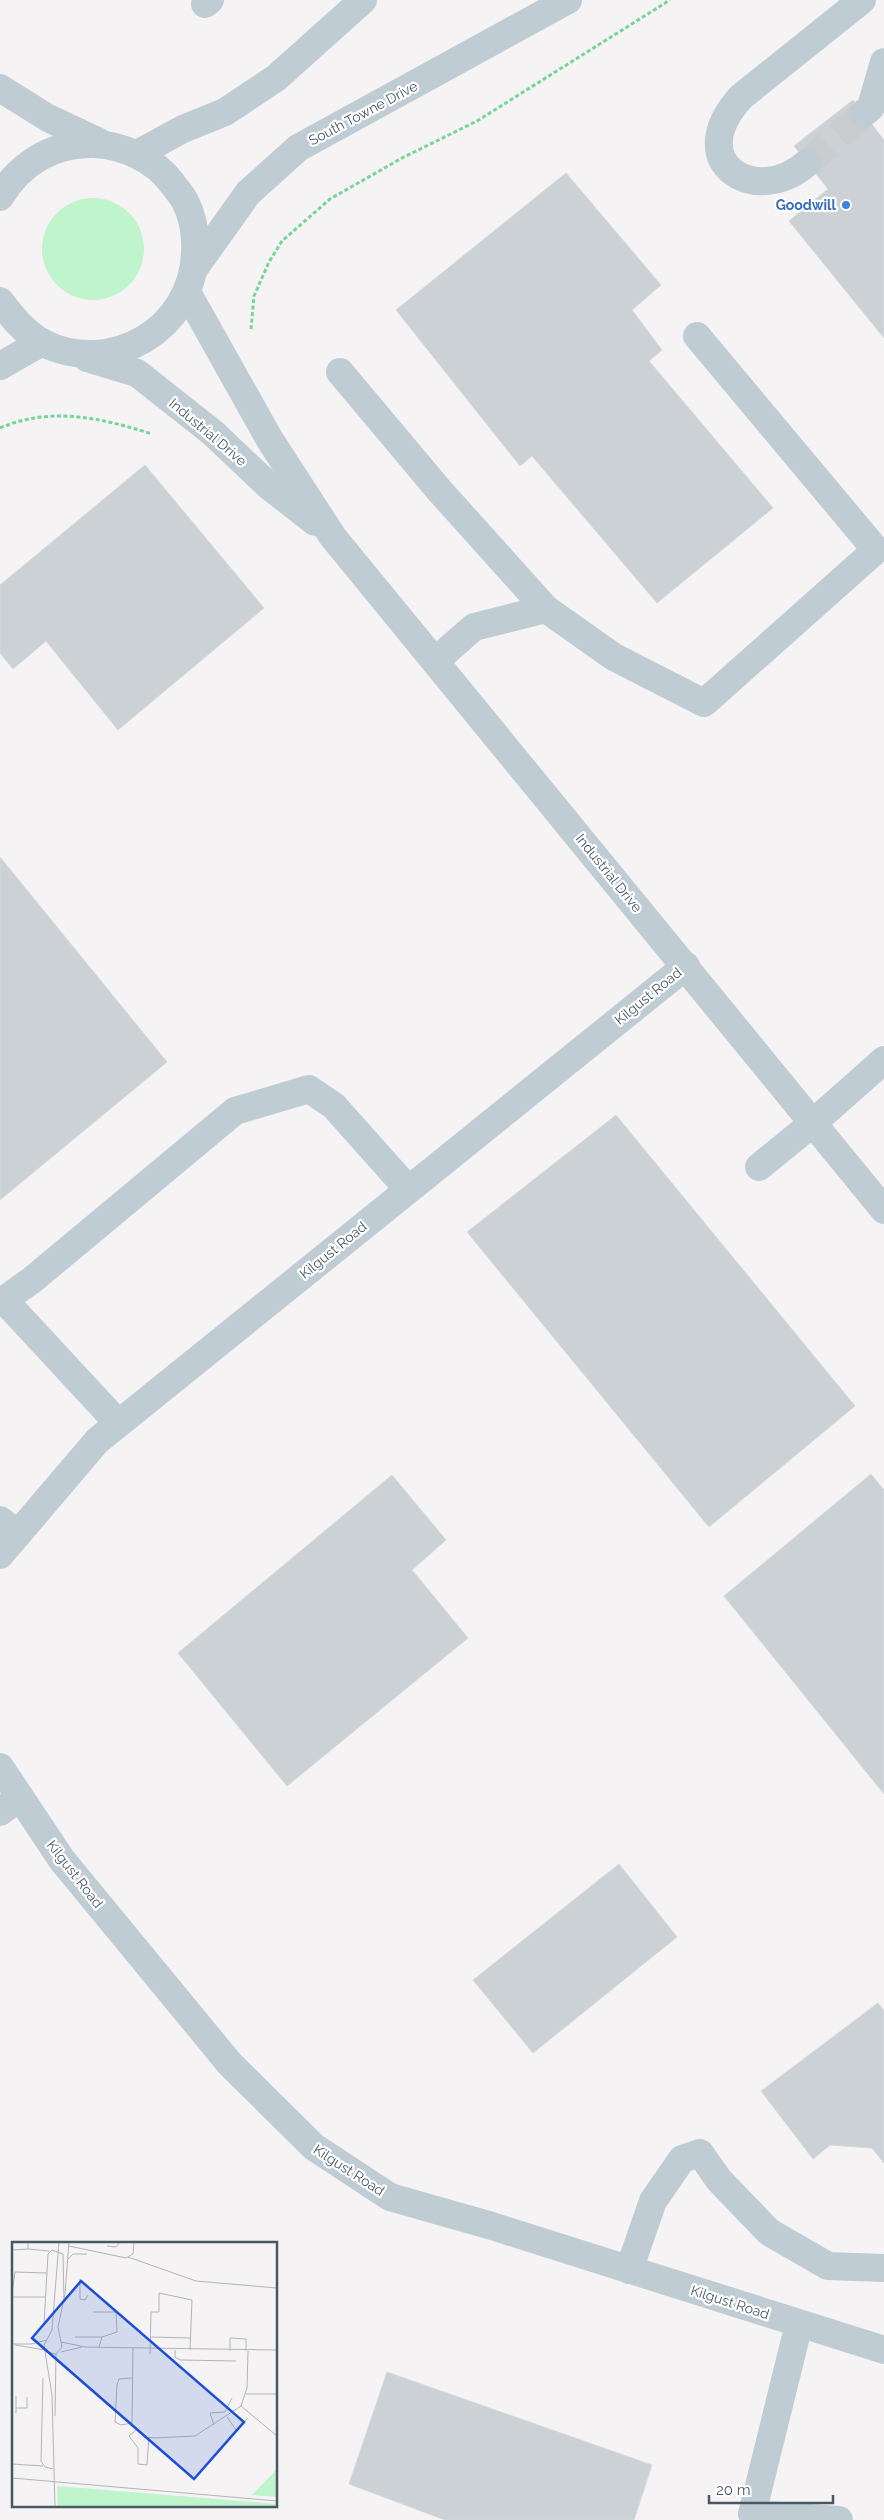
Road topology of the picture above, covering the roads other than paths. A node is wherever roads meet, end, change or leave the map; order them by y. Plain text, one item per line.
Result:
1 (363, 0) edge
2 (568, 0) edge
3 (862, 0) edge
4 (884, 62) edge
5 (0, 88) edge
6 (864, 114) tunnel mouth
7 (105, 144) junction
8 (137, 154) junction
9 (807, 163) tunnel mouth
10 (0, 197) edge
11 (191, 280) junction
12 (0, 301) edge
13 (697, 336) dead end
14 (42, 342) junction
15 (69, 352) junction
16 (0, 366) edge
17 (340, 372) dead end
18 (333, 538) junction
19 (546, 609) junction
20 (435, 661) junction
21 (686, 966) junction
22 (884, 1060) edge
23 (813, 1123) junction
24 (759, 1167) dead end
25 (408, 1190) junction
26 (884, 1210) edge
27 (2, 1301) edge
28 (118, 1423) junction
29 (9, 1527) edge
30 (0, 1555) edge
31 (0, 1767) edge
32 (10, 1804) edge
33 (884, 2268) edge
34 (629, 2270) junction
35 (799, 2324) junction
36 (884, 2350) edge
37 (839, 2520) edge

1 - 8 street
2 - 11 street, South Towne Drive
3 - 9 street
4 - 6 street
5 - 7 street
7 - 8 street
7 - 10 street
8 - 11 street
11 - 15 street, South Towne Drive
11 - 18 street, Industrial Drive
12 - 14 street
13 - 19 street
14 - 15 street
14 - 16 street
15 - 18 street, Industrial Drive
17 - 19 street
18 - 20 street, Industrial Drive
19 - 20 street
20 - 21 street, Industrial Drive
21 - 23 street, Industrial Drive
21 - 25 street, Kilgust Road
22 - 23 street
23 - 24 street
23 - 26 street, Industrial Drive
25 - 27 street
25 - 28 street, Kilgust Road
27 - 28 street
28 - 29 street, Kilgust Road
29 - 30 street, Kilgust Road
31 - 32 street, Kilgust Road
32 - 34 street, Kilgust Road
33 - 34 street
34 - 35 street, Kilgust Road
35 - 36 street, Kilgust Road
35 - 37 street

